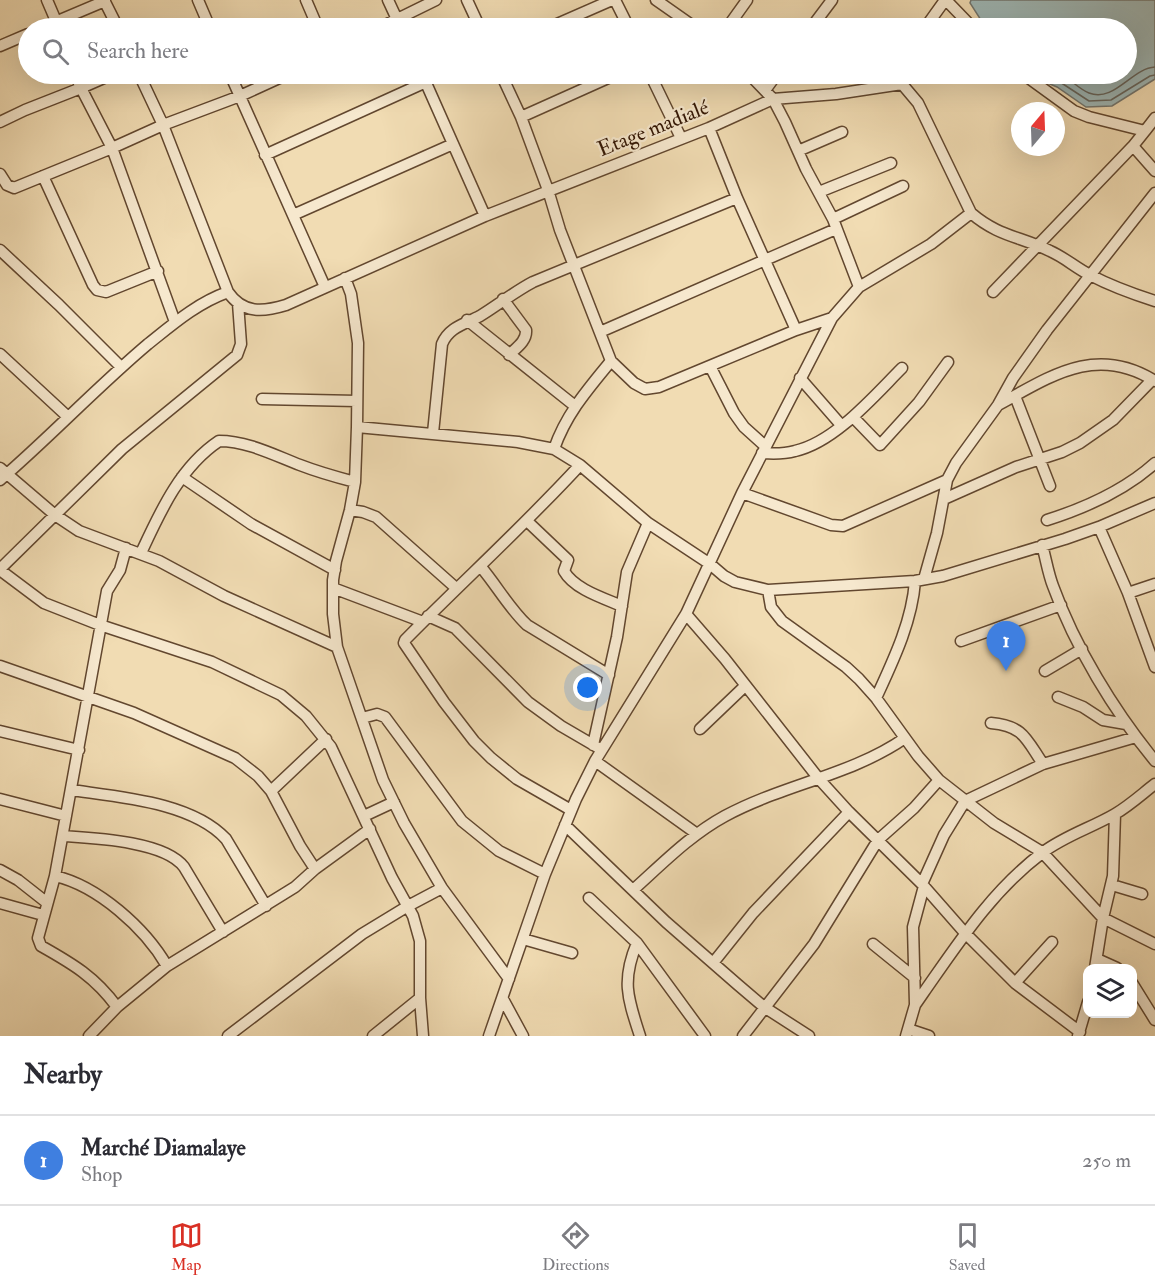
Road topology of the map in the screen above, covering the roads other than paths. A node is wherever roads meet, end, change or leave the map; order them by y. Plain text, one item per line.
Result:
1 (47, 0) edge
2 (198, 0) edge
3 (306, 0) edge
4 (388, 0) edge
5 (436, 0) edge
6 (467, 0) edge
7 (613, 0) edge
8 (747, 0) edge
9 (832, 0) edge
10 (946, 0) edge
11 (105, 1) edge
12 (659, 1) edge
13 (55, 18) edge
14 (72, 18) edge
15 (113, 18) edge
16 (206, 18) edge
17 (314, 18) edge
18 (396, 18) edge
19 (408, 18) edge
20 (475, 18) edge
21 (571, 18) edge
22 (623, 18) edge
23 (682, 18) edge
24 (734, 18) edge
25 (818, 18) edge
26 (932, 18) edge
27 (963, 18) edge
28 (18, 38) edge
29 (0, 46) edge
30 (79, 84) edge
31 (90, 84) edge
32 (144, 84) edge
33 (235, 84) edge
34 (266, 84) edge
35 (411, 84) edge
36 (427, 84) edge
37 (506, 84) edge
38 (595, 84) edge
39 (655, 84) edge
40 (760, 84) edge
41 (769, 84) edge
42 (881, 84) edge
43 (907, 84) edge
44 (1037, 84) edge
45 (81, 88) junction
46 (765, 89) junction
47 (240, 96) junction
48 (773, 99) junction
49 (521, 117) junction
50 (1155, 118) edge
51 (0, 122) edge
52 (163, 125) junction
53 (709, 128) junction
54 (1145, 131) junction
55 (842, 132) dead end
56 (681, 138) junction
57 (453, 144) junction
58 (1133, 146) junction
59 (112, 148) junction
60 (798, 151) junction
61 (265, 154) junction
62 (891, 163) dead end
63 (1155, 171) edge
64 (0, 175) edge
65 (43, 176) junction
66 (903, 186) dead end
67 (548, 190) junction
68 (819, 192) junction
69 (1155, 193) edge
70 (737, 198) junction
71 (971, 213) junction
72 (293, 215) junction
73 (485, 216) junction
74 (834, 224) junction
75 (1038, 246) junction
76 (0, 250) edge
77 (765, 260) junction
78 (573, 266) junction
79 (158, 271) junction
80 (1089, 274) junction
81 (345, 278) junction
82 (325, 287) junction
83 (860, 287) junction
84 (228, 292) junction
85 (993, 292) dead end
86 (1153, 296) edge
87 (503, 299) junction
88 (238, 303) junction
89 (832, 318) junction
90 (467, 320) junction
91 (175, 322) junction
92 (796, 330) junction
93 (600, 332) junction
94 (0, 354) edge
95 (509, 355) junction
96 (611, 361) junction
97 (948, 362) dead end
98 (710, 366) junction
99 (121, 367) junction
100 (902, 368) dead end
101 (800, 378) junction
102 (1154, 380) edge
103 (1015, 396) junction
104 (262, 399) dead end
105 (357, 400) junction
106 (998, 405) junction
107 (575, 406) junction
108 (67, 416) junction
109 (853, 417) junction
110 (841, 425) junction
111 (357, 427) junction
112 (432, 433) junction
113 (555, 450) junction
114 (764, 450) junction
115 (1040, 458) junction
116 (1155, 463) edge
117 (580, 465) junction
118 (2, 474) edge
119 (182, 477) junction
120 (947, 480) junction
121 (354, 482) junction
122 (1050, 486) dead end
123 (742, 493) junction
124 (944, 499) junction
125 (1155, 503) edge
126 (350, 510) junction
127 (55, 515) junction
128 (1047, 520) dead end
129 (527, 521) junction
130 (648, 523) junction
131 (1100, 527) junction
132 (1042, 545) junction
133 (126, 548) junction
134 (141, 553) junction
135 (710, 564) junction
136 (481, 567) junction
137 (0, 570) edge
138 (334, 570) junction
139 (919, 580) junction
140 (1155, 584) edge
141 (333, 588) junction
142 (456, 588) junction
143 (768, 590) junction
144 (1128, 593) junction
145 (1060, 605) junction
146 (622, 606) junction
147 (686, 614) junction
148 (426, 619) junction
149 (100, 625) junction
150 (961, 641) dead end
151 (337, 647) junction
152 (1082, 649) junction
153 (1151, 649) edge
154 (0, 666) edge
155 (1155, 667) edge
156 (1045, 671) dead end
157 (609, 675) junction
158 (745, 686) junction
159 (88, 695) junction
160 (1058, 697) dead end
161 (876, 698) junction
162 (362, 718) junction
163 (991, 723) dead end
164 (1126, 724) junction
165 (700, 729) dead end
166 (0, 731) edge
167 (1136, 737) junction
168 (905, 738) junction
169 (326, 739) junction
170 (597, 747) junction
171 (78, 750) junction
172 (595, 761) junction
173 (1155, 761) edge
174 (1044, 764) junction
175 (819, 779) junction
176 (939, 780) junction
177 (1155, 784) edge
178 (71, 790) junction
179 (272, 791) junction
180 (0, 799) edge
181 (965, 801) junction
182 (394, 802) junction
183 (571, 810) junction
184 (849, 812) junction
185 (1115, 814) junction
186 (66, 816) junction
187 (364, 816) junction
188 (565, 825) junction
189 (370, 829) junction
190 (697, 834) junction
191 (63, 836) junction
192 (878, 840) junction
193 (1042, 852) junction
194 (315, 869) junction
195 (0, 870) edge
196 (545, 874) junction
197 (55, 876) junction
198 (923, 885) junction
199 (1112, 885) junction
200 (442, 888) junction
201 (633, 890) junction
202 (1142, 894) dead end
203 (590, 898) dead end
204 (0, 903) edge
205 (46, 903) junction
206 (266, 906) junction
207 (408, 906) junction
208 (43, 915) junction
209 (1103, 918) junction
210 (223, 932) junction
211 (965, 933) junction
212 (523, 939) junction
213 (1052, 942) dead end
214 (637, 943) junction
215 (873, 944) dead end
216 (1155, 944) edge
217 (572, 953) dead end
218 (713, 963) junction
219 (1096, 964) edge
220 (1111, 964) edge
221 (167, 966) junction
222 (915, 978) junction
223 (509, 979) junction
224 (1015, 983) junction
225 (1137, 991) edge
226 (420, 998) junction
227 (503, 999) junction
228 (915, 1005) junction
229 (117, 1007) junction
230 (764, 1007) junction
231 (1084, 1018) edge
232 (1155, 1020) edge
233 (907, 1033) edge
234 (1079, 1034) edge
235 (89, 1036) edge
236 (228, 1036) edge
237 (373, 1036) edge
238 (423, 1036) edge
239 (489, 1036) edge
240 (523, 1036) edge
241 (640, 1036) edge
242 (705, 1036) edge
243 (743, 1036) edge
244 (809, 1036) edge
245 (929, 1036) edge

1 - 13 street
2 - 16 street
3 - 17 street
4 - 18 street
5 - 19 street
6 - 20 street
7 - 21 street
7 - 22 street
8 - 24 street
9 - 25 street
10 - 26 street
10 - 27 street
11 - 14 street
11 - 15 street
12 - 23 street
28 - 29 street
30 - 45 street
31 - 45 street
32 - 52 street
33 - 47 street
34 - 47 street
35 - 61 street
36 - 57 street
37 - 49 street
38 - 49 street
39 - 56 street
40 - 46 street
41 - 46 street
42 - 48 street, Etage madialé
43 - 71 street
44 - 54 street
45 - 51 street
45 - 59 street
46 - 48 street
47 - 52 street
47 - 61 street
48 - 53 street, Etage madialé
48 - 60 street
49 - 67 street
50 - 54 street
52 - 59 street
52 - 84 street
53 - 56 street, Etage madialé
53 - 70 street
54 - 58 street
55 - 60 street
56 - 67 street, Etage madialé
57 - 72 street
57 - 73 street
58 - 63 street
58 - 75 street
59 - 65 street
59 - 79 street
60 - 68 street
61 - 72 street
62 - 68 street
64 - 65 street
65 - 79 street
66 - 74 street
67 - 73 street, Etage madialé
67 - 78 street
68 - 74 street
69 - 80 street
70 - 77 street
70 - 78 street
71 - 75 street
71 - 83 street
72 - 82 street
73 - 81 street, Etage madialé
74 - 77 street
74 - 83 street
75 - 80 street
75 - 85 street
76 - 99 street
77 - 92 street
77 - 93 street
78 - 87 street
78 - 93 street
79 - 91 street
80 - 86 street
80 - 106 street
81 - 82 street, Etage madialé
81 - 105 street
82 - 88 street, Etage madialé
83 - 89 street
84 - 88 street
84 - 91 street
87 - 90 street
87 - 95 street
88 - 127 street
89 - 92 street
89 - 101 street
90 - 95 street
90 - 112 street
91 - 99 street
92 - 98 street
93 - 96 street
94 - 108 street
95 - 107 street
96 - 98 street
96 - 107 street
97 - 109 street
98 - 114 street
99 - 108 street
100 - 109 street
101 - 110 street
101 - 114 street
102 - 103 street
102 - 115 street
103 - 106 street
103 - 115 street
104 - 105 street
105 - 111 street
106 - 120 street
107 - 113 street
108 - 118 street
109 - 110 street
110 - 114 street
111 - 112 street
111 - 121 street
112 - 113 street
113 - 117 street
114 - 123 street
115 - 122 street
115 - 124 street
116 - 128 street
117 - 129 street
117 - 130 street
118 - 127 street
119 - 121 street
119 - 134 street
119 - 138 street
120 - 123 street
120 - 124 street
121 - 126 street
123 - 135 street
124 - 139 street
125 - 131 street
126 - 138 street
126 - 142 street
127 - 133 street
127 - 137 street
129 - 136 street
129 - 146 street
130 - 135 street
130 - 146 street
131 - 132 street
131 - 144 street
132 - 139 street
132 - 145 street
133 - 134 street
133 - 149 street
134 - 151 street
135 - 143 street
135 - 147 street
136 - 142 street
136 - 157 street
137 - 149 street
138 - 141 street
139 - 143 street
139 - 161 street
140 - 144 street
141 - 148 street
141 - 151 street
142 - 148 street
143 - 161 street
144 - 153 street
145 - 150 street
145 - 152 street
146 - 157 street
147 - 158 street
147 - 170 street
148 - 170 street
148 - 183 street
149 - 159 street
149 - 169 street
151 - 162 street
152 - 156 street
152 - 164 street
153 - 155 street
154 - 159 street
157 - 170 street
158 - 165 street
158 - 175 street
159 - 171 street
159 - 179 street
160 - 164 street
161 - 168 street
162 - 182 street
162 - 196 street
163 - 174 street
164 - 167 street
166 - 171 street
167 - 173 street
167 - 174 street
168 - 175 street
168 - 176 street
169 - 179 street
169 - 187 street
170 - 172 street
171 - 178 street
172 - 183 street
172 - 190 street
174 - 181 street
175 - 184 street
175 - 190 street
176 - 181 street
176 - 192 street
177 - 185 street
178 - 186 street
178 - 206 street
179 - 194 street
180 - 186 street
181 - 193 street
181 - 198 street
182 - 187 street
182 - 200 street
183 - 188 street
184 - 192 street
184 - 218 street
185 - 193 street
185 - 199 street
186 - 191 street
187 - 189 street
188 - 196 street
188 - 201 street
189 - 194 street
189 - 207 street
190 - 201 street
191 - 197 street
191 - 210 street
192 - 198 street
192 - 230 street
193 - 209 street
193 - 211 street
194 - 206 street
195 - 205 street
196 - 212 street
197 - 205 street
197 - 221 street
198 - 211 street
198 - 222 street
199 - 202 street
199 - 209 street
200 - 207 street
200 - 223 street
201 - 218 street
203 - 214 street
204 - 208 street
205 - 208 street
206 - 210 street
207 - 226 street
207 - 236 street
208 - 229 street
209 - 216 street
209 - 219 street
210 - 221 street
211 - 224 street
211 - 228 street
212 - 217 street
212 - 223 street
213 - 224 street
214 - 241 street
214 - 242 street
215 - 222 street
218 - 230 street
219 - 220 street
221 - 229 street
222 - 228 street
223 - 227 street
224 - 234 street
225 - 232 street
226 - 237 street
226 - 238 street
227 - 239 street
227 - 240 street
228 - 233 street
229 - 235 street
230 - 243 street
230 - 244 street
231 - 234 street
233 - 245 street

